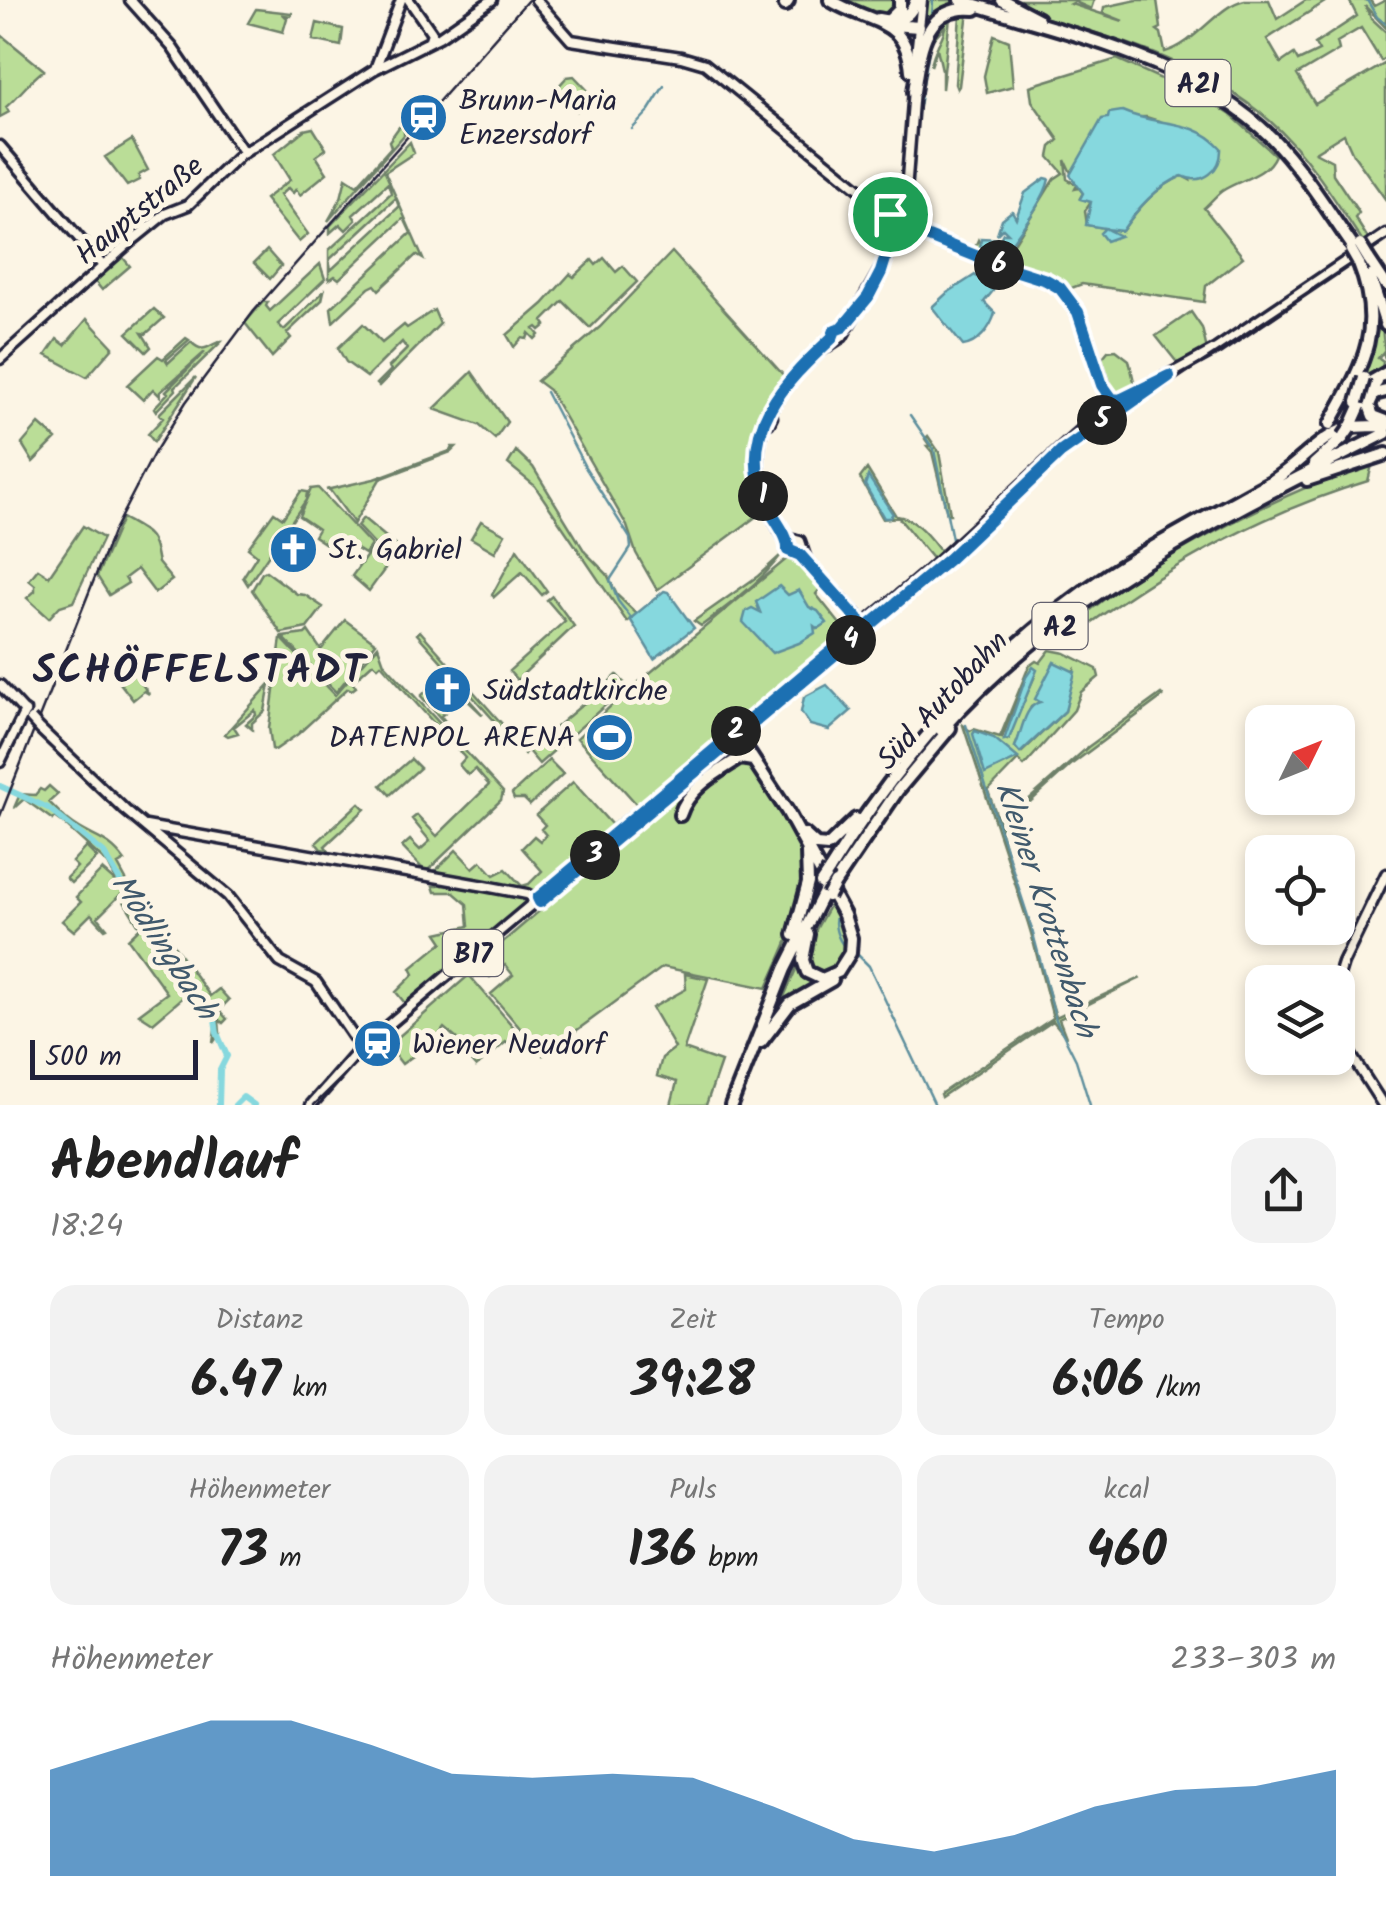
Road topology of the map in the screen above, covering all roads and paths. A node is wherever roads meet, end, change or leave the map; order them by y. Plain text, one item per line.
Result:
1 (130, 0) edge
2 (400, 0) edge
3 (492, 0) edge
4 (536, 0) edge
5 (900, 0) edge
6 (918, 0) edge
7 (960, 0) edge
8 (977, 0) edge
9 (1002, 0) edge
10 (410, 1) edge
11 (837, 2) edge
12 (1001, 14) junction
13 (877, 20) junction
14 (1044, 21) junction
15 (917, 28) junction
16 (436, 36) junction
17 (379, 65) junction
18 (912, 71) junction
19 (914, 92) junction
20 (0, 146) edge
21 (244, 153) junction
22 (899, 222) junction
23 (1386, 234) edge
24 (1354, 248) junction
25 (1362, 262) junction
26 (103, 266) junction
27 (883, 268) junction
28 (1386, 283) edge
29 (1066, 294) junction
30 (1386, 325) edge
31 (0, 359) edge
32 (1386, 374) edge
33 (1169, 376) junction
34 (1145, 388) junction
35 (1386, 390) edge
36 (1104, 391) junction
37 (1112, 410) junction
38 (1352, 421) junction
39 (1330, 424) junction
40 (1386, 433) edge
41 (1386, 454) edge
42 (1351, 464) junction
43 (1306, 480) junction
44 (1274, 485) junction
45 (865, 625) junction
46 (0, 685) edge
47 (28, 715) junction
48 (739, 737) junction
49 (0, 762) edge
50 (901, 767) junction
51 (760, 768) junction
52 (792, 812) joint
53 (680, 815) dead end
54 (146, 824) junction
55 (801, 831) junction
56 (1386, 874) edge
57 (829, 884) junction
58 (535, 899) junction
59 (808, 934) junction
60 (794, 936) junction
61 (852, 950) junction
62 (1342, 965) edge
63 (761, 1042) junction
64 (362, 1049) junction
65 (749, 1056) junction
66 (1355, 1061) edge
67 (311, 1105) edge
68 (734, 1105) edge
69 (1383, 1105) edge

1 - 21 main road
2 - 17 main road
3 - 16 main road, Hauptstraße
4 - 22 main road
5 - 13 highway
6 - 13 highway
6 - 15 main road
7 - 12 highway, A21
8 - 14 highway, A21
9 - 14 highway
10 - 16 main road
11 - 13 highway
12 - 19 highway
12 - 24 highway, A21
13 - 15 highway
13 - 18 highway
14 - 24 highway, A21
15 - 18 main road
15 - 19 main road
16 - 17 main road, Hauptstraße
17 - 21 main road, Hauptstraße
18 - 22 main road
19 - 22 main road
20 - 26 main road
21 - 26 main road, Hauptstraße
22 - 27 main road
22 - 27 main road
22 - 29 main road
23 - 33 main road, B17
24 - 25 highway, bridge
25 - 28 highway
25 - 30 highway
25 - 38 highway, bridge
25 - 39 highway
26 - 31 main road, Hauptstraße
27 - 45 main road
29 - 36 main road
29 - 37 main road
32 - 38 highway
32 - 39 highway
33 - 34 main road, B17
33 - 37 main road, B17
34 - 36 main road
34 - 37 main road, B17
35 - 40 highway
36 - 37 main road
37 - 45 main road, B17
38 - 44 highway, bridge
39 - 44 highway
40 - 42 highway
40 - 43 highway, Süd Autobahn / A2
40 - 44 highway, Süd Autobahn / A2
40 - 44 highway
41 - 42 highway
42 - 43 highway
43 - 57 highway, Süd Autobahn / A2
44 - 50 highway
44 - 57 highway, Süd Autobahn / A2
45 - 48 main road, B17
46 - 47 main road
47 - 49 main road
47 - 54 main road, bridge
48 - 51 highway
48 - 52 main road
48 - 58 main road, B17
48 - 58 main road, B17
50 - 55 highway
50 - 57 highway
51 - 53 highway
51 - 55 highway
52 - 55 highway
54 - 58 main road
54 - 64 main road
55 - 60 highway
55 - 61 highway
56 - 62 main road
57 - 59 highway, Süd Autobahn / A2
57 - 60 highway
57 - 65 highway, Süd Autobahn / A2
58 - 64 main road, B17
59 - 61 highway
59 - 63 highway, Süd Autobahn / A2
60 - 65 highway
61 - 63 highway
63 - 68 highway, Süd Autobahn / A2
64 - 67 main road, B17
65 - 68 highway, Süd Autobahn / A2
66 - 69 main road

